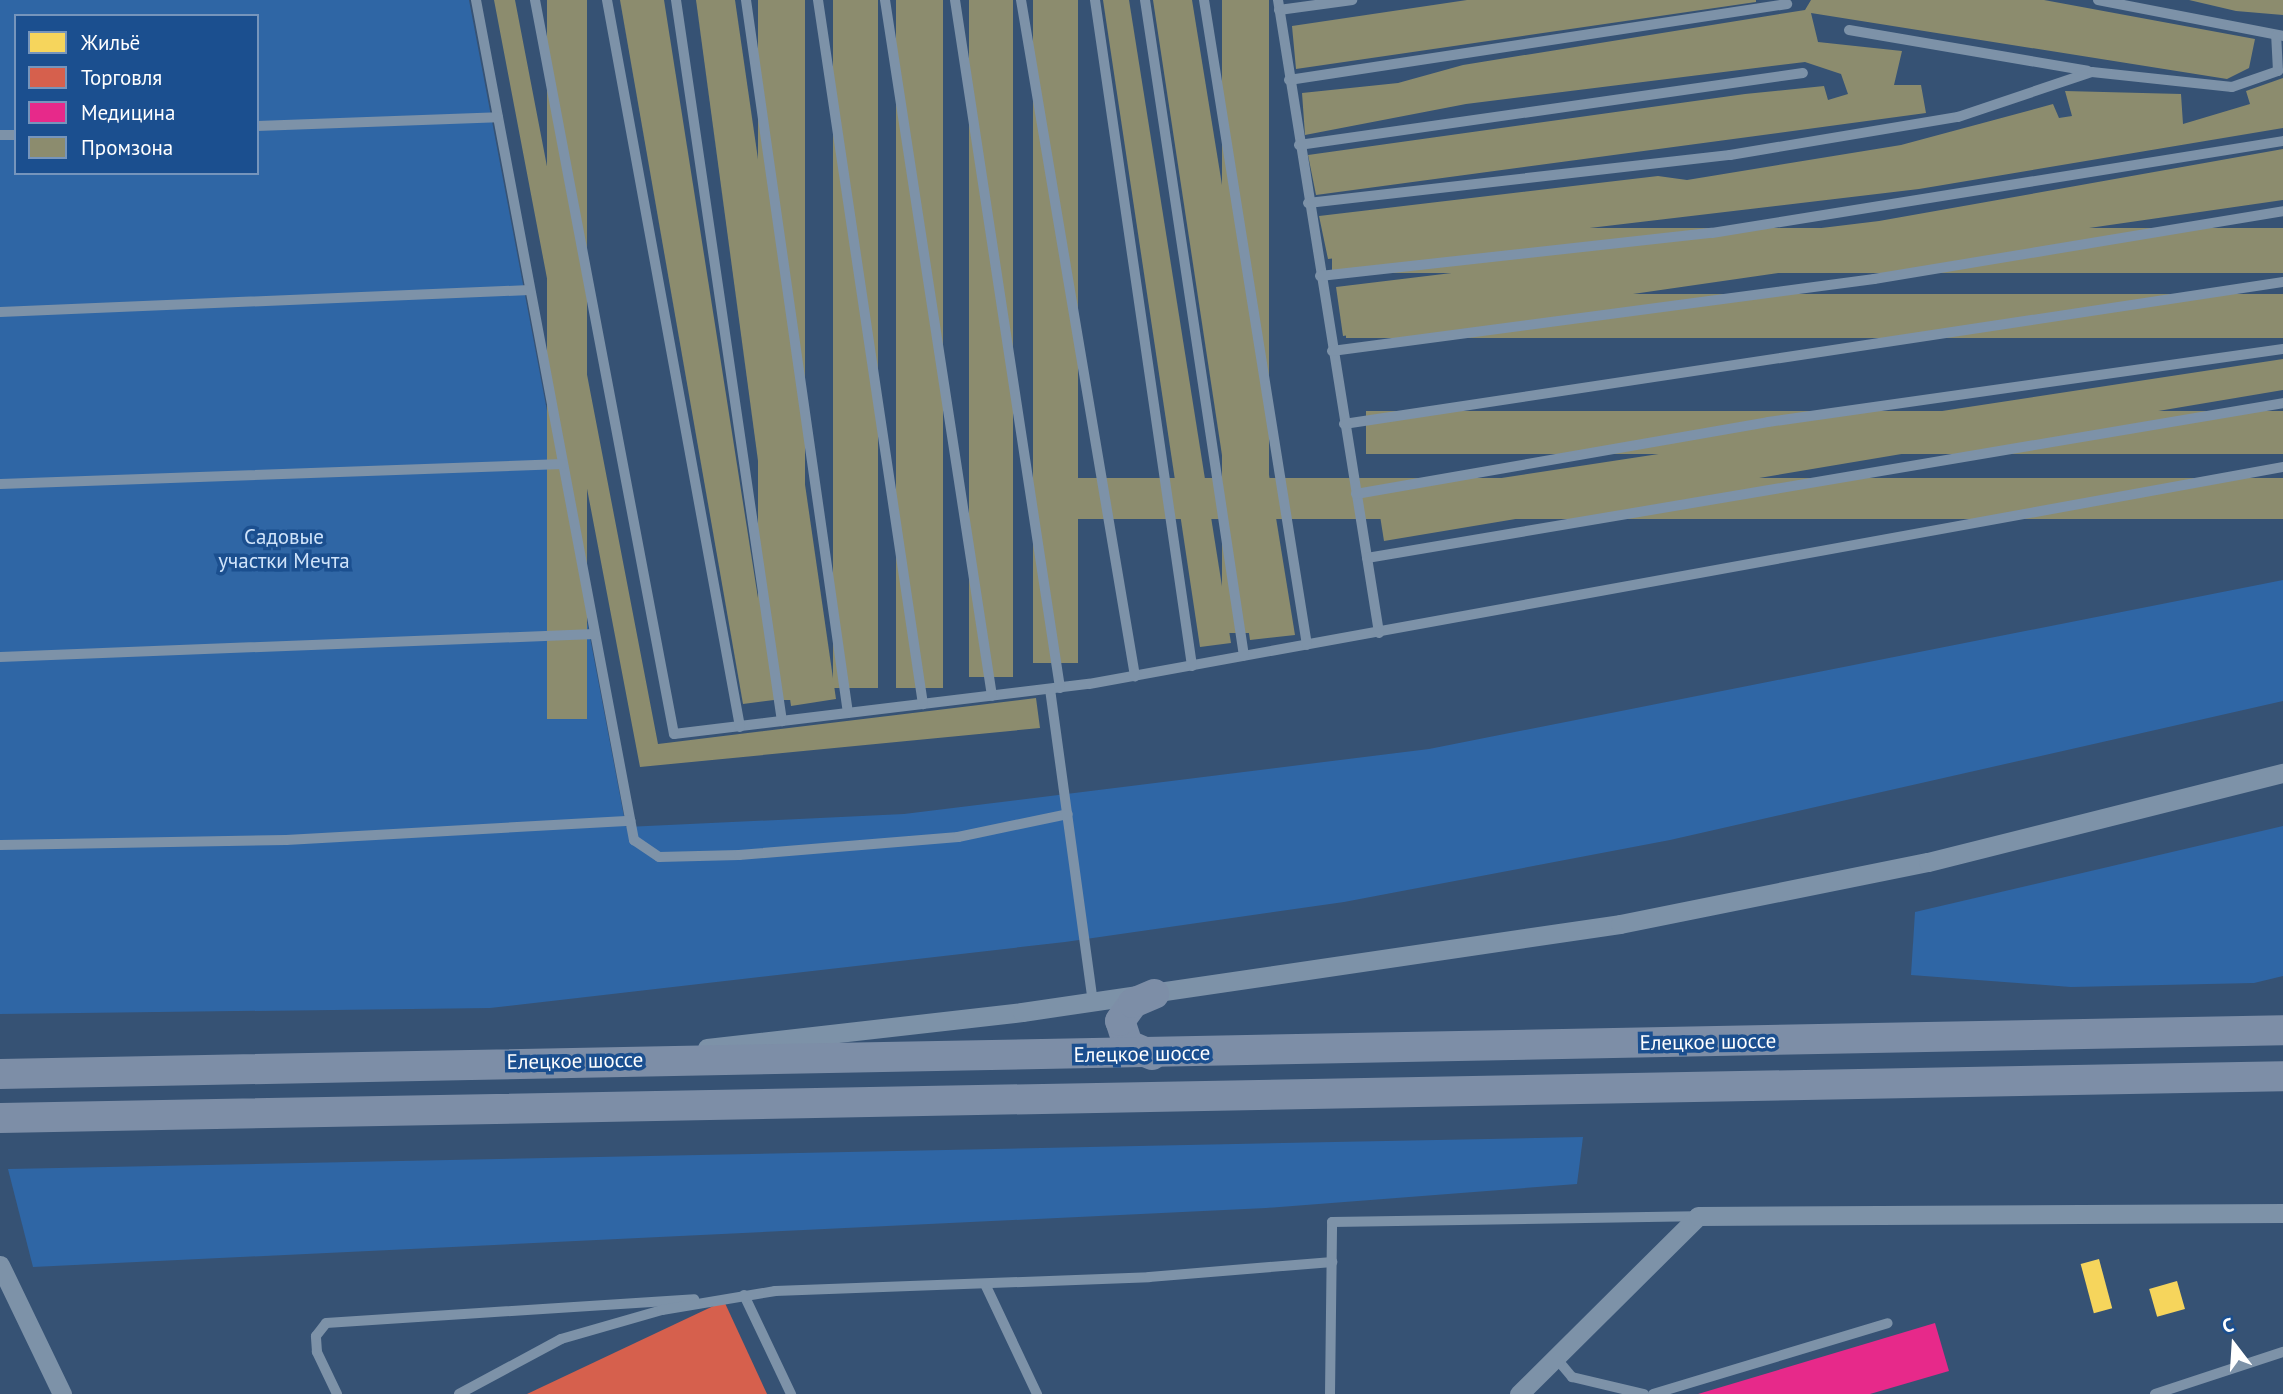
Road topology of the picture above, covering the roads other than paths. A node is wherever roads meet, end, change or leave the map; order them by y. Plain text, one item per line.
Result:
1 (476, 0) edge
2 (536, 0) edge
3 (607, 0) edge
4 (676, 0) edge
5 (746, 0) edge
6 (818, 0) edge
7 (885, 0) edge
8 (955, 0) edge
9 (1021, 0) edge
10 (1095, 0) edge
11 (1144, 0) edge
12 (1203, 0) edge
13 (1352, 0) edge
14 (2098, 0) edge
15 (1787, 4) dead end
16 (1278, 5) edge
17 (1849, 30) dead end
18 (2279, 36) edge
19 (2092, 72) junction
20 (1803, 73) dead end
21 (1289, 80) junction
22 (498, 117) junction
23 (259, 126) edge
24 (2283, 141) edge
25 (1299, 145) junction
26 (1308, 203) junction
27 (2283, 211) edge
28 (1320, 276) junction
29 (2283, 282) edge
30 (530, 290) junction
31 (0, 312) edge
32 (2283, 349) edge
33 (1332, 351) junction
34 (2283, 403) edge
35 (1345, 424) junction
36 (563, 464) junction
37 (2283, 467) edge
38 (0, 484) edge
39 (1356, 494) junction
40 (1367, 558) junction
41 (1379, 633) junction
42 (595, 634) junction
43 (1307, 645) junction
44 (1244, 656) junction
45 (0, 657) edge
46 (1192, 666) junction
47 (1135, 676) junction
48 (1055, 688) junction
49 (992, 696) junction
50 (923, 704) junction
51 (848, 713) junction
52 (782, 721) junction
53 (740, 727) junction
54 (2283, 773) edge
55 (1068, 814) junction
56 (631, 821) junction
57 (0, 845) edge
58 (1154, 995) junction
59 (1093, 1002) junction
60 (2283, 1030) edge
61 (1152, 1055) junction
62 (592, 1061) junction
63 (0, 1074) edge
64 (2283, 1076) edge
65 (0, 1118) edge
66 (2283, 1213) edge
67 (1698, 1216) junction
68 (1332, 1262) junction
69 (0, 1265) edge
70 (985, 1284) junction
71 (747, 1295) junction
72 (1888, 1323) dead end
73 (2283, 1352) edge
74 (1556, 1358) junction
75 (2171, 1392) edge
76 (62, 1394) edge
77 (337, 1394) edge
78 (459, 1394) edge
79 (791, 1394) edge
80 (1037, 1394) edge
81 (1331, 1394) edge
82 (1519, 1394) edge
83 (1644, 1394) edge
84 (1653, 1394) edge
85 (2155, 1394) edge

1 - 22 lane
2 - 53 lane
3 - 53 lane
4 - 52 lane
5 - 51 lane
6 - 50 lane
7 - 49 lane
8 - 48 lane
9 - 47 lane
10 - 46 lane
11 - 44 lane
12 - 43 lane
13 - 16 lane
14 - 18 lane
15 - 21 lane
16 - 21 lane
17 - 19 lane
18 - 19 lane
19 - 26 lane
20 - 25 lane
21 - 25 lane
22 - 23 lane
22 - 30 lane
24 - 28 lane
25 - 26 lane
26 - 28 lane
27 - 33 lane
28 - 33 lane
29 - 35 lane
30 - 31 lane
30 - 36 lane
32 - 39 lane
33 - 35 lane
34 - 40 lane
35 - 39 lane
36 - 38 lane
36 - 42 lane
37 - 41 lane
39 - 40 lane
40 - 41 lane
41 - 43 lane
42 - 45 lane
42 - 56 lane
43 - 44 lane
44 - 46 lane
46 - 47 lane
47 - 48 lane
48 - 49 lane
48 - 55 lane
49 - 50 lane
50 - 51 lane
51 - 52 lane
52 - 53 lane
54 - 58 street
55 - 56 lane
55 - 59 lane
56 - 57 lane
58 - 59 street
58 - 61 main road
59 - 62 street
60 - 61 main road, Елецкое шоссе
61 - 62 main road, Елецкое шоссе
62 - 63 main road, Елецкое шоссе
64 - 65 main road, Елецкое шоссе
66 - 67 street
67 - 68 lane
67 - 74 street
68 - 70 lane
68 - 81 lane
69 - 76 street
70 - 71 lane
70 - 80 lane
71 - 77 lane
71 - 78 lane
71 - 79 lane
72 - 84 lane
73 - 75 lane
74 - 82 street
74 - 83 lane
75 - 85 lane

